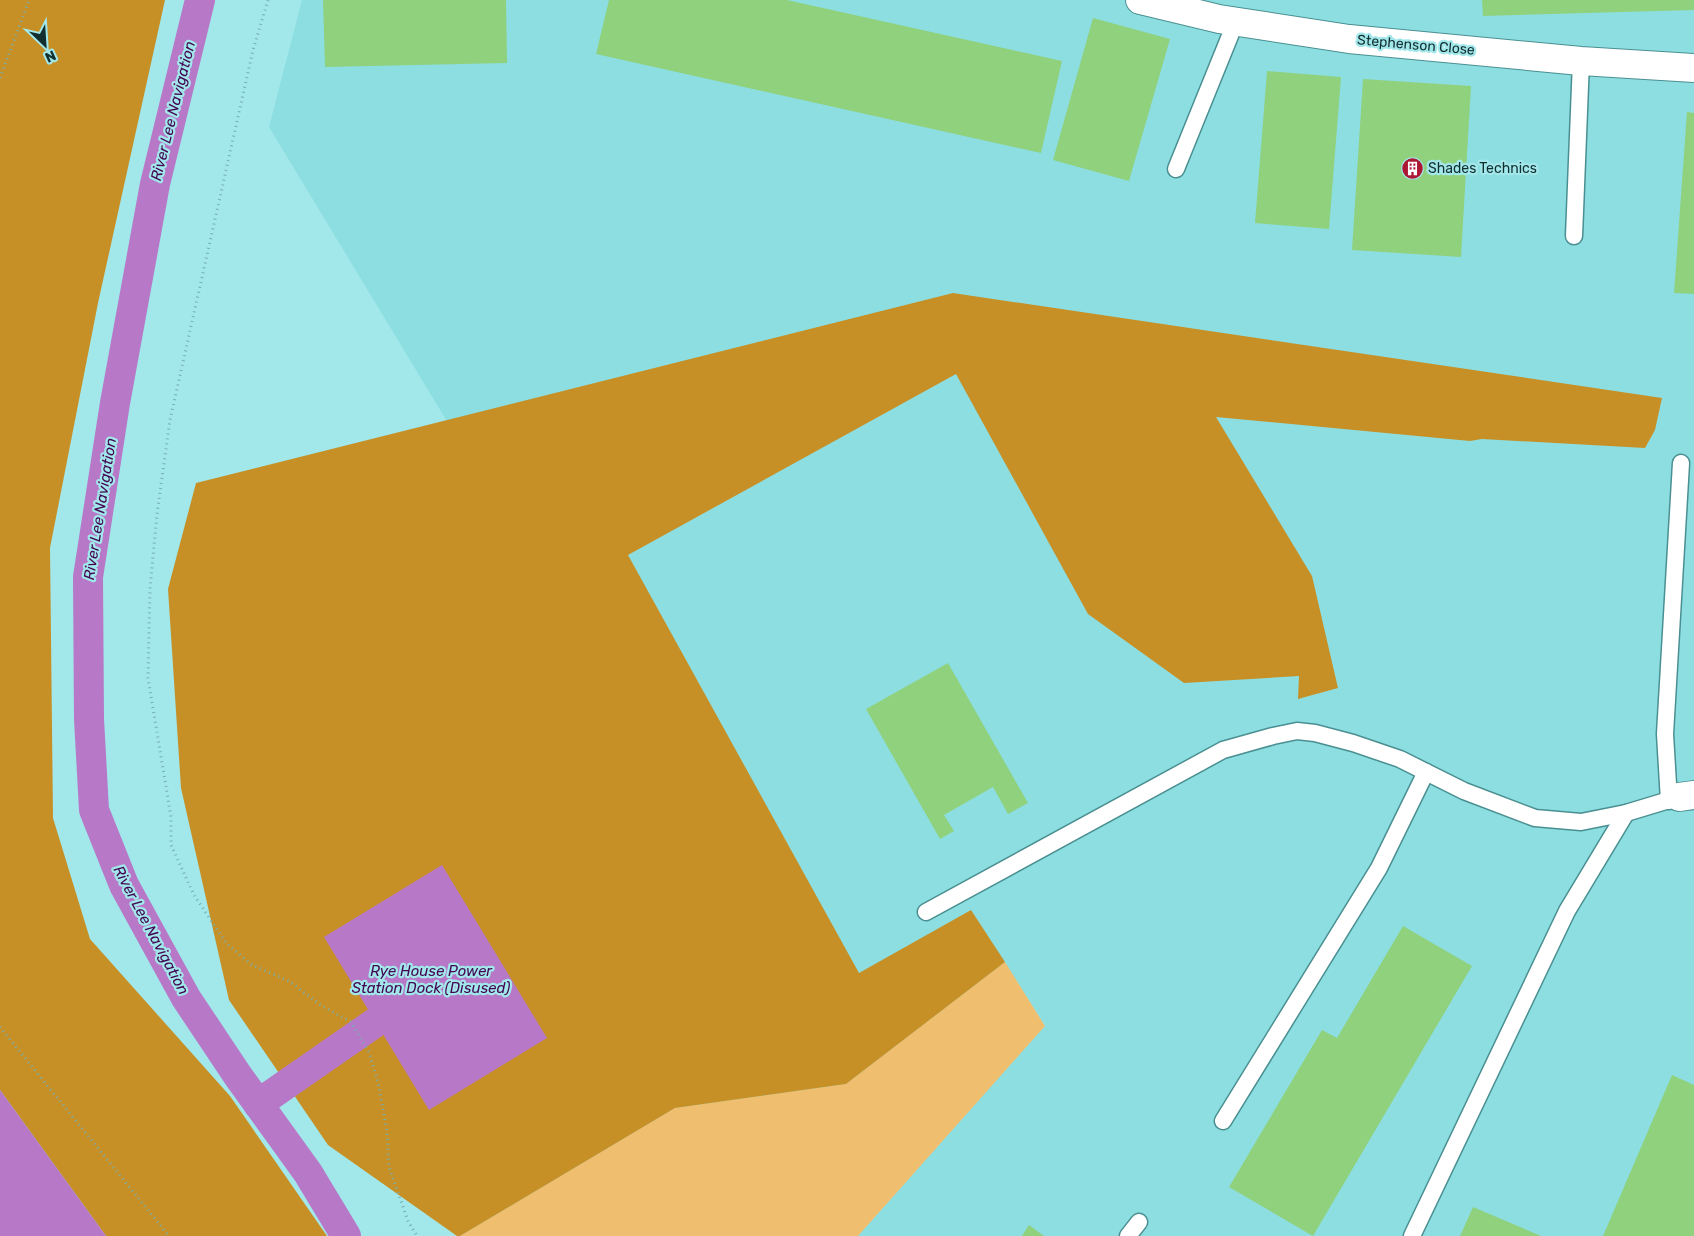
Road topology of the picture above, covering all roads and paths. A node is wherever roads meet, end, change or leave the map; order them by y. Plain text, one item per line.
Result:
1 (29, 0) edge
2 (268, 0) edge
3 (1140, 0) edge
4 (1236, 22) junction
5 (1581, 61) junction
6 (1694, 68) edge
7 (0, 78) edge
8 (1176, 169) dead end
9 (1574, 236) dead end
10 (1681, 463) dead end
11 (1426, 772) junction
12 (1680, 798) edge
13 (1626, 813) junction
14 (926, 912) dead end
15 (0, 1027) edge
16 (1223, 1121) dead end
17 (1139, 1222) dead end
18 (169, 1236) edge
19 (417, 1236) edge
20 (1128, 1236) edge
21 (1412, 1236) edge

1 - 7 path
2 - 19 path
3 - 4 street, Stephenson Close
4 - 5 street, Stephenson Close
4 - 8 lane
5 - 6 street, Stephenson Close
5 - 9 lane
10 - 12 lane
11 - 13 lane
11 - 14 lane
11 - 16 lane
12 - 13 lane
13 - 21 lane
15 - 18 path
17 - 20 lane

